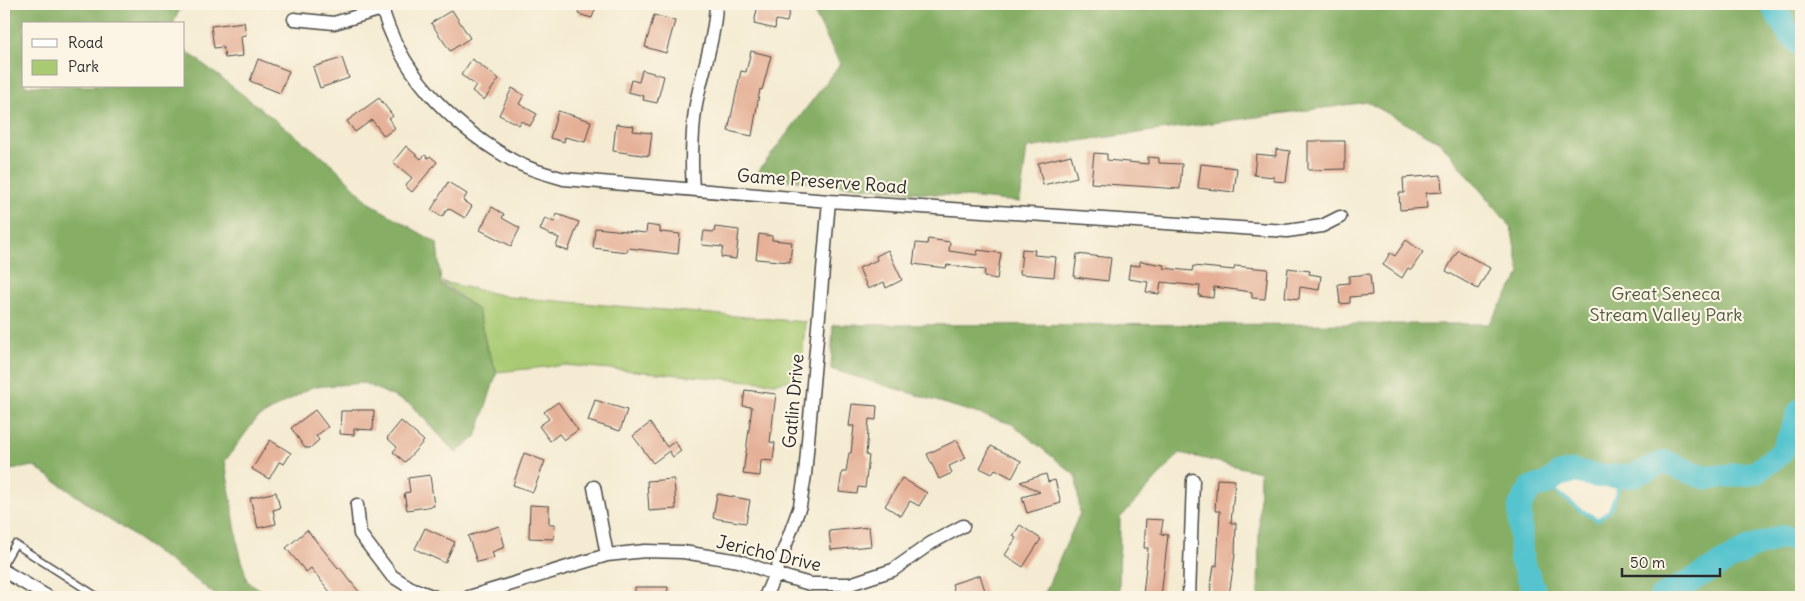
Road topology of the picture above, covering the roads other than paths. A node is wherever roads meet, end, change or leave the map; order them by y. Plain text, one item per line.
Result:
1 (716, 4) edge
2 (381, 6) edge
3 (294, 19) dead end
4 (693, 189) junction
5 (829, 200) junction
6 (1340, 217) dead end
7 (1193, 480) dead end
8 (594, 487) dead end
9 (357, 504) dead end
10 (963, 526) dead end
11 (607, 555) junction
12 (4, 563) edge
13 (4, 571) edge
14 (775, 574) junction
15 (48, 597) edge
16 (98, 597) edge
17 (435, 597) edge
18 (469, 597) edge
19 (765, 597) edge
20 (1189, 597) edge

1 - 4 street
2 - 3 street
2 - 4 street, Game Preserve Road
4 - 5 street, Game Preserve Road
5 - 6 street, Game Preserve Road
5 - 14 street, Gatlin Drive
7 - 20 street
8 - 11 street
9 - 17 street
10 - 14 street, Jericho Drive
11 - 14 street, Jericho Drive
11 - 18 street, Jericho Drive
12 - 16 lane
13 - 15 street
14 - 19 street, Gatlin Drive

